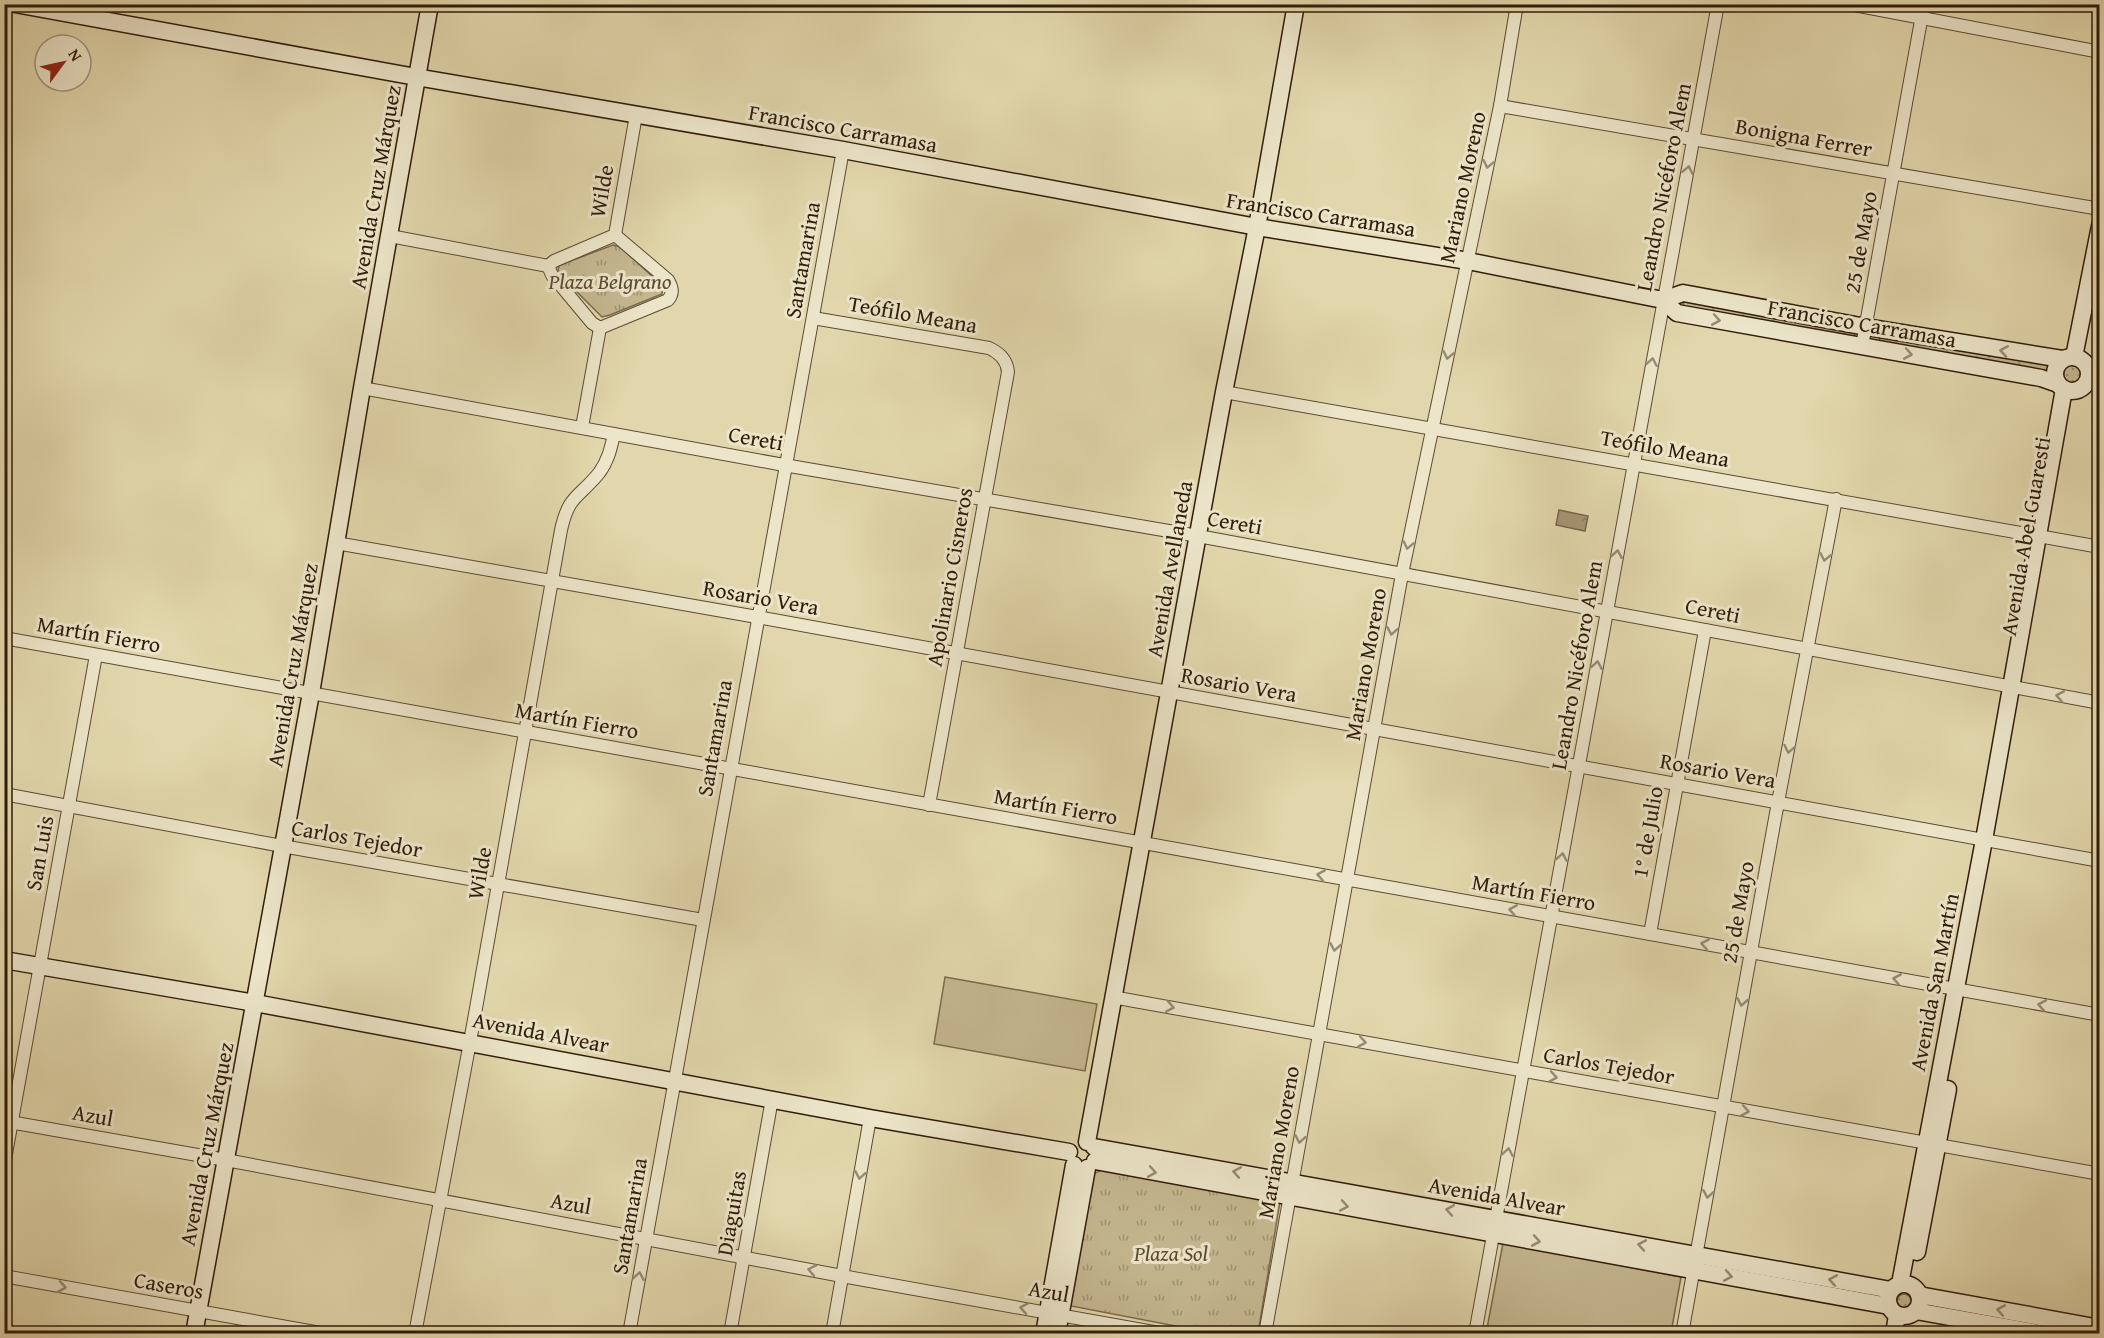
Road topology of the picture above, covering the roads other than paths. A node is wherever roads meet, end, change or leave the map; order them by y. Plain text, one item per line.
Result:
1 (15, 4) edge
2 (430, 4) edge
3 (1296, 4) edge
4 (1517, 4) edge
5 (1718, 4) edge
6 (1849, 4) edge
7 (1924, 4) edge
8 (1921, 18) junction
9 (2100, 52) edge
10 (416, 77) junction
11 (1500, 106) junction
12 (636, 115) junction
13 (1694, 139) junction
14 (843, 150) junction
15 (1894, 174) junction
16 (2100, 209) edge
17 (2100, 226) edge
18 (1257, 227) junction
19 (615, 235) junction
20 (390, 236) junction
21 (1468, 261) junction
22 (548, 266) junction
23 (1663, 300) junction
24 (813, 318) junction
25 (1866, 327) junction
26 (600, 328) junction
27 (1862, 346) junction
28 (1003, 357) joint
29 (2080, 361) edge
30 (362, 388) junction
31 (2069, 389) junction
32 (2100, 389) edge
33 (1224, 392) junction
34 (582, 427) junction
35 (1433, 428) junction
36 (614, 434) junction
37 (1634, 464) junction
38 (784, 465) junction
39 (985, 500) junction
40 (1836, 500) junction
41 (1198, 536) junction
42 (2042, 538) junction
43 (336, 543) junction
44 (2100, 547) edge
45 (1402, 574) junction
46 (552, 581) junction
47 (1607, 611) junction
48 (757, 617) junction
49 (1705, 630) junction
50 (4, 638) edge
51 (1808, 650) junction
52 (956, 654) junction
53 (96, 655) junction
54 (2016, 688) junction
55 (311, 693) junction
56 (1169, 693) junction
57 (2100, 704) edge
58 (1374, 729) junction
59 (526, 732) junction
60 (1579, 766) junction
61 (730, 769) junction
62 (1677, 784) junction
63 (4, 794) edge
64 (1778, 802) junction
65 (929, 805) junction
66 (68, 806) junction
67 (1988, 841) junction
68 (1142, 843) junction
69 (282, 846) junction
70 (2100, 861) edge
71 (1347, 880) junction
72 (498, 884) junction
73 (1551, 916) junction
74 (703, 920) junction
75 (1650, 934) junction
76 (1751, 952) junction
77 (4, 960) edge
78 (41, 966) junction
79 (1960, 990) junction
80 (1112, 997) junction
81 (255, 1003) junction
82 (2100, 1015) edge
83 (1319, 1034) junction
84 (470, 1041) junction
85 (1523, 1071) junction
86 (674, 1081) junction
87 (772, 1099) junction
88 (1723, 1107) junction
89 (870, 1118) junction
90 (8, 1122) edge
91 (1932, 1145) junction
92 (1084, 1156) junction
93 (226, 1160) junction
94 (4, 1165) edge
95 (2100, 1174) edge
96 (1291, 1189) junction
97 (441, 1201) junction
98 (1495, 1226) junction
99 (646, 1238) junction
100 (744, 1257) junction
101 (1695, 1263) junction
102 (4, 1276) edge
103 (842, 1276) junction
104 (1904, 1300) junction
105 (197, 1311) junction
106 (1054, 1314) junction
107 (2100, 1328) edge
108 (194, 1334) edge
109 (326, 1334) edge
110 (414, 1334) edge
111 (629, 1334) edge
112 (730, 1334) edge
113 (832, 1334) edge
114 (1044, 1334) edge
115 (1057, 1334) edge
116 (1165, 1334) edge
117 (1265, 1334) edge
118 (1475, 1334) edge
119 (1682, 1334) edge
120 (1894, 1334) edge
121 (1904, 1334) edge
122 (2044, 1334) edge

1 - 10 street, Francisco Carramasa
2 - 10 street, Avenida Cruz Márquez
3 - 18 street, Avenida Avellaneda
4 - 11 street, Mariano Moreno
5 - 13 street, Leandro Nicéforo Alem
6 - 8 street
7 - 8 street, 25 de Mayo
8 - 9 street
8 - 15 street, 25 de Mayo
10 - 12 street, Francisco Carramasa
10 - 20 street, Avenida Cruz Márquez
11 - 13 street, Bonigna Ferrer
11 -> 21 street, Mariano Moreno
12 - 14 street, Francisco Carramasa
12 - 19 street, Wilde
13 - 15 street, Bonigna Ferrer
23 -> 13 street, Leandro Nicéforo Alem
14 - 18 street, Francisco Carramasa
14 - 24 street, Santamarina
15 - 16 street, Bonigna Ferrer
15 - 25 street, 25 de Mayo
17 - 29 street
18 - 21 street, Francisco Carramasa
18 - 33 street, Avenida Avellaneda
19 - 22 street, Wilde
19 - 26 street
20 - 22 street
20 - 30 street, Avenida Cruz Márquez
21 - 23 street, Francisco Carramasa
21 -> 35 street, Mariano Moreno
22 - 26 street
23 - 25 street, Francisco Carramasa
23 -> 27 street, Francisco Carramasa
37 -> 23 street, Leandro Nicéforo Alem
24 - 28 street, Teófilo Meana
24 - 38 street, Santamarina
25 - 27 street, 25 de Mayo
29 -> 25 street, Francisco Carramasa
26 - 34 street
27 -> 31 street, Francisco Carramasa
28 - 39 street, Apolinario Cisneros
29 - 31 street
29 - 31 street
30 - 34 street, Cereti
30 - 43 street, Avenida Cruz Márquez
31 - 32 street, Francisco Carramasa
31 - 42 street, Avenida Abel Guaresti
33 - 35 street, Teófilo Meana
33 - 41 street, Avenida Avellaneda
34 - 36 street, Cereti
35 - 37 street, Teófilo Meana
35 -> 45 street, Mariano Moreno
36 - 38 street, Cereti
36 - 46 street, Wilde
37 - 40 street, Teófilo Meana
47 -> 37 street, Leandro Nicéforo Alem
38 - 39 street, Cereti
38 - 48 street, Santamarina
39 - 41 street, Cereti
39 - 52 street, Apolinario Cisneros
40 - 42 street, Teófilo Meana
40 -> 51 street, 25 de Mayo
41 - 45 street, Cereti
41 - 56 street, Avenida Avellaneda
42 - 44 street, Teófilo Meana
42 - 54 street, Avenida Abel Guaresti
43 - 46 street, Rosario Vera
43 - 55 street, Avenida Cruz Márquez
45 - 47 street, Cereti
45 -> 58 street, Mariano Moreno
46 - 48 street, Rosario Vera
46 - 59 street, Wilde
47 - 49 street, Cereti
60 -> 47 street, Leandro Nicéforo Alem
48 - 52 street, Rosario Vera
48 - 61 street, Santamarina
49 - 51 street, Cereti
49 - 62 street, 1° de Julio
50 - 53 street, Martín Fierro
51 - 54 street, Cereti
51 -> 64 street, 25 de Mayo
52 - 56 street, Rosario Vera
52 - 65 street, Apolinario Cisneros
53 - 55 street, Martín Fierro
53 - 66 street, San Luis
57 -> 54 street, Cereti
54 - 67 street, Avenida San Martín
55 - 59 street, Martín Fierro
55 - 69 street, Avenida Cruz Márquez
56 - 58 street, Rosario Vera
56 - 68 street, Avenida Avellaneda
58 - 60 street, Rosario Vera
58 - 71 street, Mariano Moreno
59 - 61 street, Martín Fierro
59 - 72 street, Wilde
60 - 62 street, Rosario Vera
73 -> 60 street, Leandro Nicéforo Alem
61 - 65 street, Martín Fierro
61 - 74 street, Santamarina
62 - 64 street, Rosario Vera
62 - 75 street, 1° de Julio
63 - 66 street, Carlos Tejedor
64 - 67 street, Rosario Vera
64 - 76 street, 25 de Mayo
65 - 68 street, Martín Fierro
66 - 69 street, Carlos Tejedor
66 - 78 street, San Luis
67 - 70 street, Rosario Vera
67 - 79 street, Avenida San Martín
71 -> 68 street, Martín Fierro
68 - 80 street, Avenida Avellaneda
69 - 72 street, Carlos Tejedor
69 - 81 street, Avenida Cruz Márquez
73 -> 71 street, Martín Fierro
71 -> 83 street, Mariano Moreno
72 - 74 street, Carlos Tejedor
72 - 84 street, Wilde
73 - 75 street, Martín Fierro
73 - 85 street, Leandro Nicéforo Alem
74 - 86 street, Santamarina
76 -> 75 street, Martín Fierro
79 -> 76 street, Martín Fierro
76 -> 88 street, 25 de Mayo
77 - 78 street, Avenida Alvear
78 - 81 street, Avenida Alvear
78 - 90 street, San Luis
82 -> 79 street, Martín Fierro
79 - 91 street, Avenida San Martín
80 -> 83 street, Carlos Tejedor
80 - 92 street, Avenida Avellaneda
81 - 84 street, Avenida Alvear
81 - 93 street, Avenida Cruz Márquez
83 -> 85 street, Carlos Tejedor
83 -> 96 street, Mariano Moreno
84 - 86 street, Avenida Alvear
84 - 97 street, Wilde
85 -> 88 street, Carlos Tejedor
98 -> 85 street, Leandro Nicéforo Alem
86 - 87 street, Avenida Alvear
86 - 99 street, Santamarina
87 - 89 street, Avenida Alvear
87 - 100 street, Diaguitas
88 -> 91 street, Carlos Tejedor
88 -> 101 street, 25 de Mayo
89 - 92 street, Avenida Alvear
89 -> 103 street
90 - 93 street, Azul
90 - 94 street, San Luis
91 - 95 street, Carlos Tejedor
91 - 104 street, Avenida San Martín
92 - 96 street, Avenida Alvear
92 - 106 street, Avenida Avellaneda
93 - 97 street, Azul
93 - 105 street, Avenida Cruz Márquez
96 - 98 street, Avenida Alvear
96 - 117 street, Mariano Moreno
97 - 99 street, Azul
97 - 110 street, Wilde
98 - 101 street, Avenida Alvear
98 - 118 street, Leandro Nicéforo Alem
99 - 100 street, Azul
111 -> 99 street, Santamarina
103 -> 100 street, Azul
100 - 112 street, Diaguitas
101 - 104 street, Avenida Alvear
101 - 119 street, 25 de Mayo
102 -> 105 street, Caseros
106 -> 103 street, Azul
103 - 113 street
107 -> 104 street, Avenida Alvear
104 - 120 street
104 - 121 street, Avenida San Martín
104 - 122 street, Avenida Alvear
105 - 108 street, Avenida Cruz Márquez
105 - 109 street, Caseros
106 - 114 street, Avenida Avellaneda
106 - 115 street, Avenida Avellaneda
106 - 116 street, Azul

